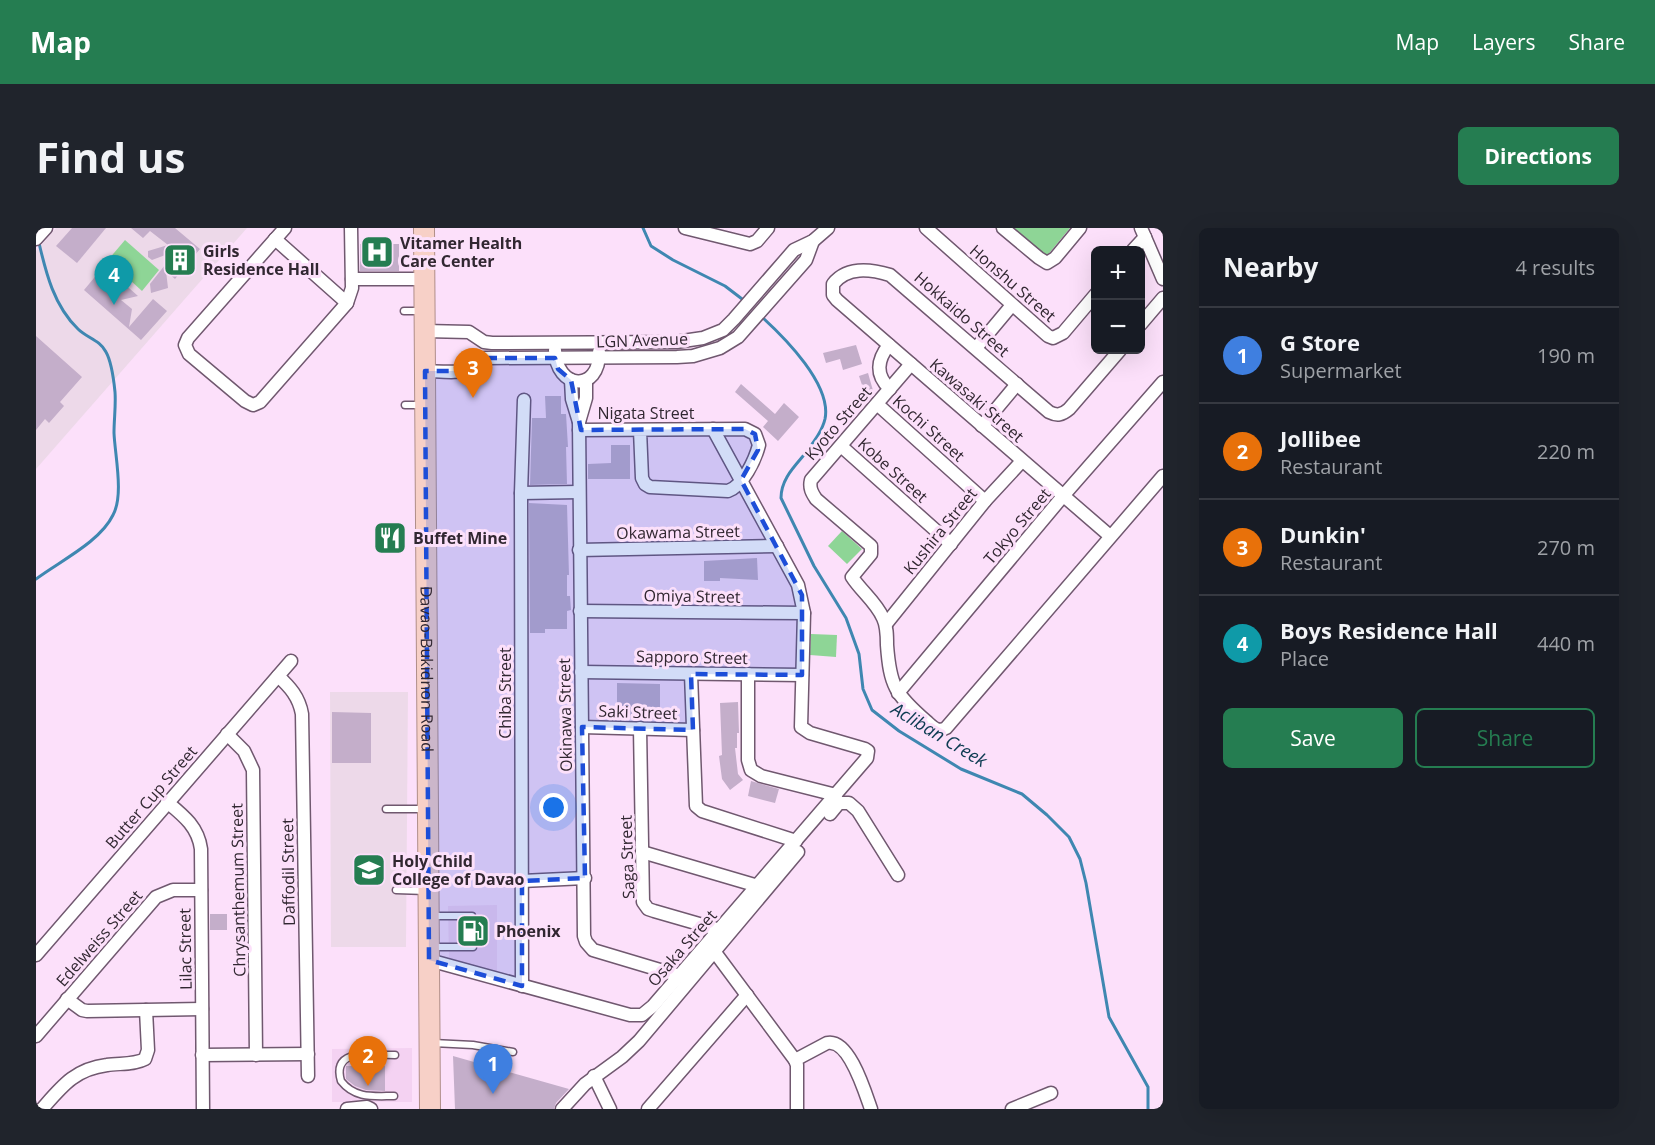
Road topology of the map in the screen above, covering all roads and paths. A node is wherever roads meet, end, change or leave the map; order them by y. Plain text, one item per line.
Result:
1 (46, 228) edge
2 (285, 228) edge
3 (351, 228) edge
4 (424, 228) edge
5 (768, 228) edge
6 (828, 228) edge
7 (926, 228) edge
8 (1003, 228) edge
9 (1080, 228) edge
10 (692, 229) edge
11 (1143, 232) edge
12 (36, 239) edge
13 (275, 239) junction
14 (813, 241) junction
15 (1135, 246) edge
16 (352, 279) junction
17 (425, 279) junction
18 (1163, 279) edge
19 (833, 284) joint
20 (1163, 298) edge
21 (1091, 299) edge
22 (347, 303) junction
23 (1012, 305) junction
24 (405, 311) dead end
25 (1145, 319) edge
26 (425, 321) junction
27 (723, 330) junction
28 (476, 336) junction
29 (668, 342) junction
30 (731, 342) junction
31 (555, 343) junction
32 (599, 343) junction
33 (889, 345) junction
34 (976, 348) junction
35 (1117, 354) edge
36 (668, 357) junction
37 (555, 358) junction
38 (599, 358) junction
39 (476, 364) junction
40 (910, 364) junction
41 (425, 371) junction
42 (571, 380) junction
43 (586, 380) junction
44 (1163, 382) edge
45 (1017, 384) junction
46 (890, 389) junction
47 (524, 400) dead end
48 (877, 404) junction
49 (405, 405) dead end
50 (426, 405) junction
51 (579, 426) junction
52 (982, 426) junction
53 (713, 429) junction
54 (640, 430) junction
55 (841, 446) junction
56 (1022, 461) junction
57 (1163, 476) edge
58 (741, 480) junction
59 (579, 492) junction
60 (521, 493) junction
61 (1063, 496) junction
62 (985, 501) junction
63 (1110, 536) junction
64 (951, 544) junction
65 (777, 546) junction
66 (579, 550) junction
67 (580, 611) junction
68 (804, 613) junction
69 (885, 624) junction
70 (291, 661) dead end
71 (581, 672) junction
72 (691, 674) junction
73 (748, 674) junction
74 (802, 675) junction
75 (278, 676) junction
76 (898, 693) junction
77 (582, 727) junction
78 (640, 728) junction
79 (693, 730) junction
80 (227, 734) junction
81 (836, 795) junction
82 (167, 802) junction
83 (386, 809) dead end
84 (428, 809) junction
85 (796, 841) junction
86 (642, 852) junction
87 (898, 875) dead end
88 (585, 878) junction
89 (522, 881) junction
90 (758, 886) junction
91 (201, 890) junction
92 (396, 890) dead end
93 (429, 891) junction
94 (429, 916) junction
95 (473, 925) dead end
96 (720, 930) junction
97 (473, 937) dead end
98 (714, 951) junction
99 (429, 953) junction
100 (36, 955) edge
101 (680, 976) junction
102 (522, 986) junction
103 (747, 995) junction
104 (67, 999) junction
105 (202, 1009) junction
106 (146, 1010) junction
107 (36, 1036) edge
108 (430, 1043) junction
109 (513, 1052) dead end
110 (308, 1054) junction
111 (202, 1055) junction
112 (256, 1055) junction
113 (395, 1055) dead end
114 (795, 1060) junction
115 (308, 1076) dead end
116 (594, 1076) junction
117 (1051, 1093) dead end
118 (394, 1096) dead end
119 (42, 1109) edge
120 (203, 1109) edge
121 (347, 1109) edge
122 (371, 1109) edge
123 (430, 1109) edge
124 (562, 1109) edge
125 (610, 1109) edge
126 (648, 1109) edge
127 (797, 1109) edge
128 (872, 1109) edge
129 (1012, 1109) edge

1 - 12 street
2 - 13 street
3 - 16 street
4 - 17 highway, Davao-Bukidnon Road
5 - 10 street
6 - 14 street, LGN Avenue
7 - 23 street, Honshu Street
8 - 9 street
11 - 15 street
11 - 18 street
13 - 22 street
13 - 22 street
14 - 27 street, LGN Avenue
14 - 30 street, LGN Avenue
16 - 17 street
16 - 22 street
17 - 26 highway, Davao-Bukidnon Road
19 - 33 street, Kawasaki Street
19 - 34 street, Hokkaido Street
20 - 25 street
21 - 23 street, Honshu Street
23 - 34 street
24 - 26 lane
26 - 28 street, LGN Avenue
26 - 41 highway, Davao-Bukidnon Road
27 - 29 street, LGN Avenue
27 - 30 street
28 - 31 street, LGN Avenue
28 - 39 street
29 - 32 street, LGN Avenue
29 - 36 street
30 - 36 street, LGN Avenue
31 - 32 street, LGN Avenue
31 - 37 street
32 - 38 street
33 - 40 street, Kawasaki Street
33 - 46 street
34 - 45 street, Hokkaido Street
35 - 45 street, Hokkaido Street
36 - 38 street, LGN Avenue
37 - 38 street, LGN Avenue
37 - 39 street, LGN Avenue
37 - 42 street
38 - 43 street
39 - 41 street, LGN Avenue
40 - 46 street, Kyoto Street
40 - 52 street, Kawasaki Street
41 - 50 highway, Davao-Bukidnon Road
42 - 43 street
42 - 51 street
43 - 51 street
44 - 61 street, Tokyo Street
45 - 52 street
46 - 48 street, Kyoto Street
47 - 60 street, Chiba Street
48 - 55 street, Kyoto Street
48 - 62 street, Kochi Street
49 - 50 lane
50 - 84 highway, Davao-Bukidnon Road
51 - 54 street, Nigata Street
51 - 59 street, Okinawa Street
52 - 56 street, Kawasaki Street
53 - 54 street, Nigata Street
53 - 58 street
53 - 58 street, Nigata Street
54 - 58 street
55 - 64 street, Kobe Street
55 - 69 street, Kyoto Street
56 - 61 street, Kawasaki Street
56 - 62 street, Kushira Street
57 - 63 street
58 - 65 street
59 - 60 street
59 - 66 street, Okinawa Street
60 - 89 street, Chiba Street
61 - 63 street, Kawasaki Street
61 - 76 street, Tokyo Street
62 - 64 street, Kushira Street
63 - 76 street, Kyoto Street
64 - 69 street, Kushira Street
65 - 66 street, Okawama Street
65 - 68 street
66 - 67 street, Okinawa Street
67 - 68 street, Omiya Street
67 - 71 street, Okinawa Street
68 - 74 street
69 - 76 street, Kyoto Street
70 - 75 street, Butter Cup Street
71 - 72 street, Sapporo Street
71 - 77 street, Okinawa Street
72 - 73 street, Sapporo Street
72 - 79 street
73 - 74 street, Sapporo Street
73 - 81 street
74 - 81 street, Osaka Street
75 - 80 street, Butter Cup Street
75 - 110 street, Daffodil Street
77 - 78 street, Saki Street
77 - 88 street, Okinawa Street
78 - 79 street, Saki Street
78 - 86 street, Saga Street
79 - 85 street
80 - 82 street, Butter Cup Street
80 - 112 street, Chrysanthemum Street
81 - 85 street, Osaka Street
82 - 91 street, Lilac Street
82 - 100 street, Butter Cup Street
83 - 84 lane
84 - 93 highway, Davao-Bukidnon Road
85 - 90 street, Osaka Street
86 - 90 street
86 - 96 street, Saga Street
87 - 98 street
88 - 89 street
88 - 101 street, Okinawa Street
89 - 102 street, Chiba Street
90 - 96 street, Osaka Street
91 - 104 street, Edelweiss Street
91 - 105 street, Lilac Street
92 - 93 lane
93 - 94 highway, Davao-Bukidnon Road
94 - 95 lane
94 - 99 highway, Davao-Bukidnon Road
96 - 101 street, Osaka Street
97 - 99 lane
98 - 103 street
98 - 116 street
99 - 102 street, Osaka Street
99 - 108 highway, Davao-Bukidnon Road
101 - 102 street, Osaka Street
103 - 114 street
103 - 126 street
104 - 106 street
104 - 107 street, Edelweiss Street
105 - 106 street
105 - 111 street, Lilac Street
106 - 119 street
108 - 109 lane
108 - 123 highway, Davao-Bukidnon Road
110 - 112 street
110 - 115 street, Daffodil Street
111 - 112 street
111 - 120 street, Lilac Street
113 - 118 lane
114 - 127 street
114 - 128 street
116 - 124 street
116 - 125 street
117 - 129 street
121 - 122 street

